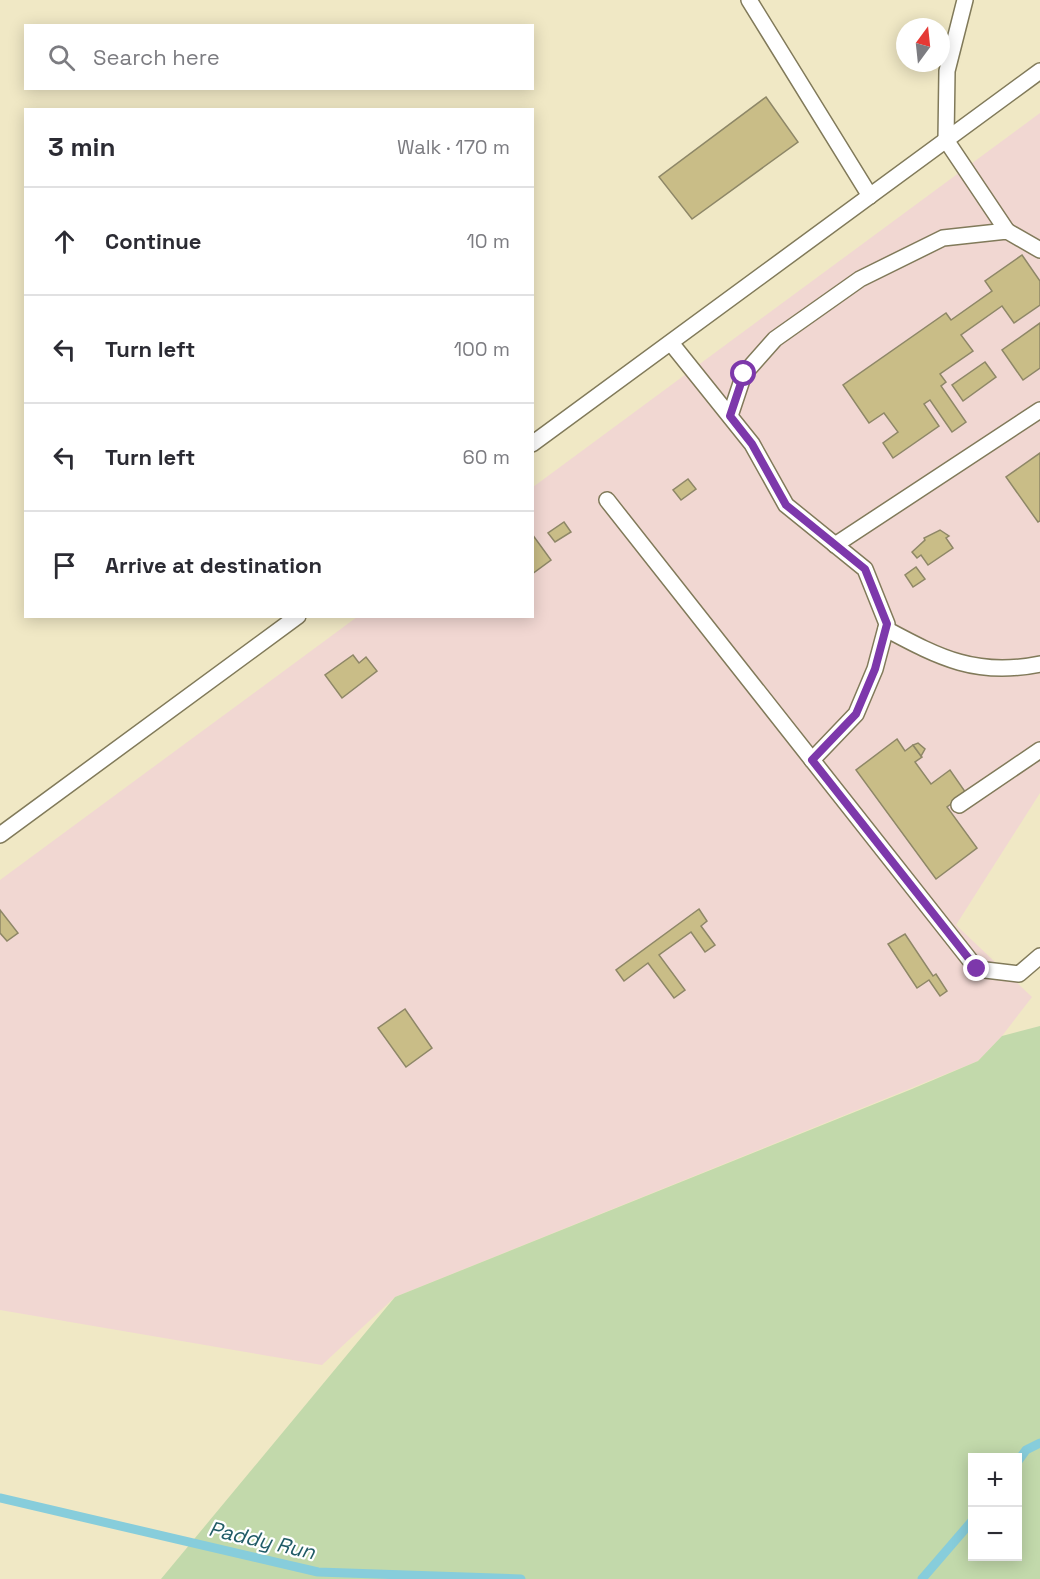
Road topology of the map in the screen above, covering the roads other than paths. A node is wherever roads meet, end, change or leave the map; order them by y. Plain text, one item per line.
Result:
1 (749, 0) edge
2 (965, 0) edge
3 (1040, 71) edge
4 (946, 140) junction
5 (870, 196) junction
6 (1007, 231) junction
7 (1040, 250) edge
8 (671, 343) junction
9 (1040, 410) edge
10 (730, 416) junction
11 (534, 443) edge
12 (607, 500) dead end
13 (836, 546) junction
14 (295, 618) edge
15 (886, 629) junction
16 (1040, 664) edge
17 (1040, 750) edge
18 (812, 760) junction
19 (959, 805) dead end
20 (0, 835) edge
21 (1040, 956) edge

1 - 5 lane
2 - 4 lane
3 - 4 lane
4 - 5 lane
4 - 6 lane
5 - 8 lane
6 - 7 lane
6 - 10 lane
8 - 10 lane
8 - 11 lane
9 - 13 lane
10 - 13 lane
12 - 18 lane
13 - 15 lane
14 - 20 lane
15 - 16 lane
15 - 18 lane
17 - 19 lane
18 - 21 lane

